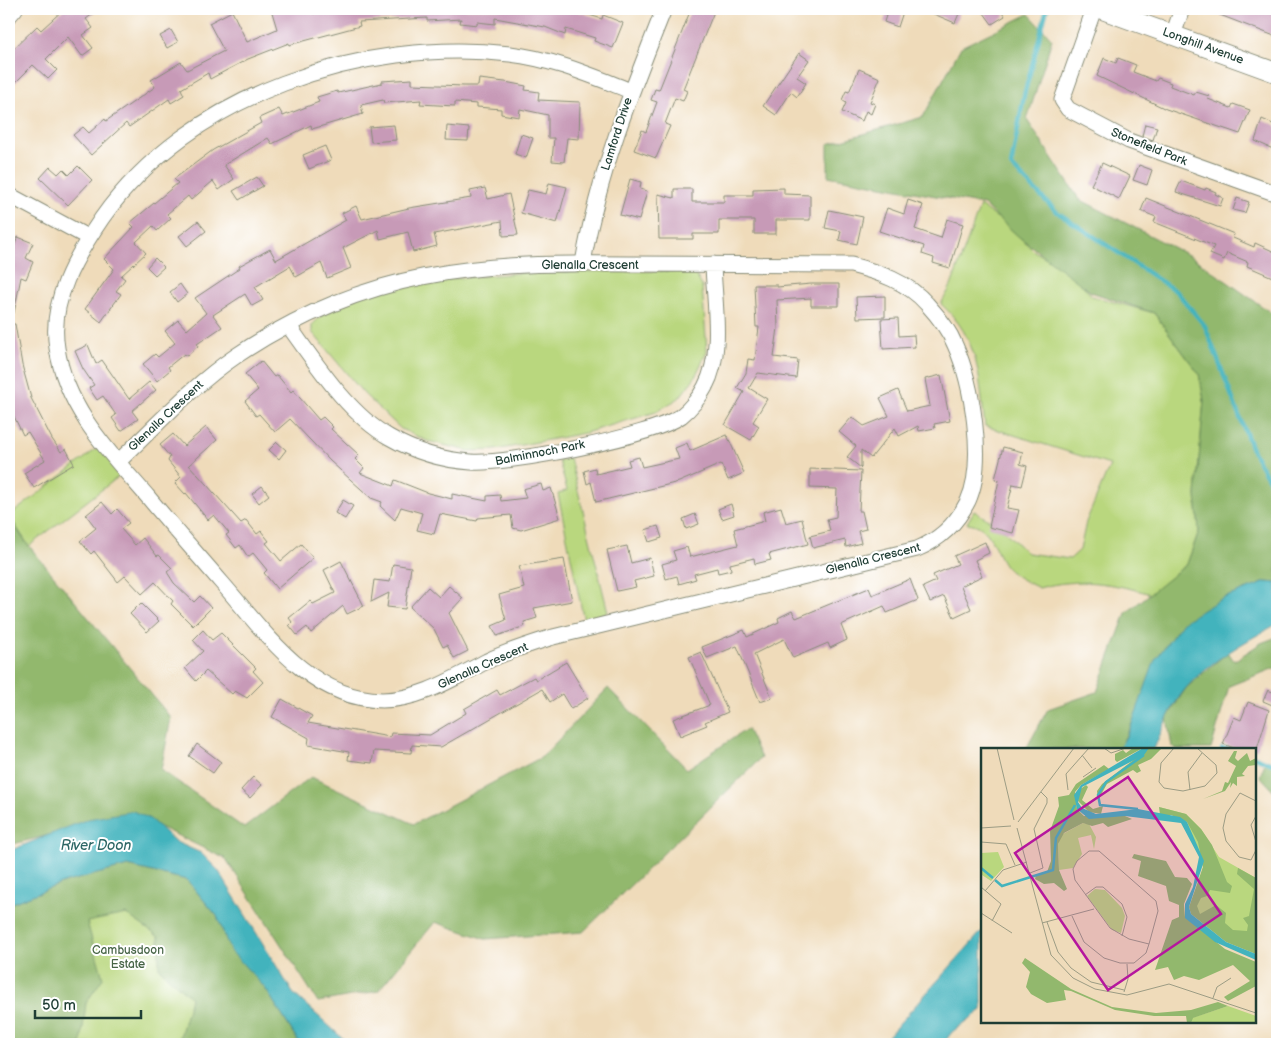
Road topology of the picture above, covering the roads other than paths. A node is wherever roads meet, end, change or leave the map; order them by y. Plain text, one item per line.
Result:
1 (15, 9) edge
2 (664, 9) edge
3 (1094, 9) edge
4 (1101, 9) edge
5 (1182, 9) edge
6 (9, 16) edge
7 (1173, 35) junction
8 (1277, 73) edge
9 (631, 91) junction
10 (1277, 194) edge
11 (9, 195) edge
12 (89, 238) junction
13 (583, 263) junction
14 (713, 264) junction
15 (288, 325) junction
16 (118, 462) junction

1 - 6 street
2 - 9 street, Lamford Drive
3 - 10 street, Stonefield Park
4 - 7 street, Longhill Avenue
5 - 7 street
7 - 8 street, Longhill Avenue
9 - 12 street
9 - 13 street, Lamford Drive
11 - 12 street
12 - 16 street
13 - 14 street, Glenalla Crescent
13 - 15 street, Glenalla Crescent
14 - 15 street, Balminnoch Park
14 - 16 street, Glenalla Crescent
15 - 16 street, Glenalla Crescent

